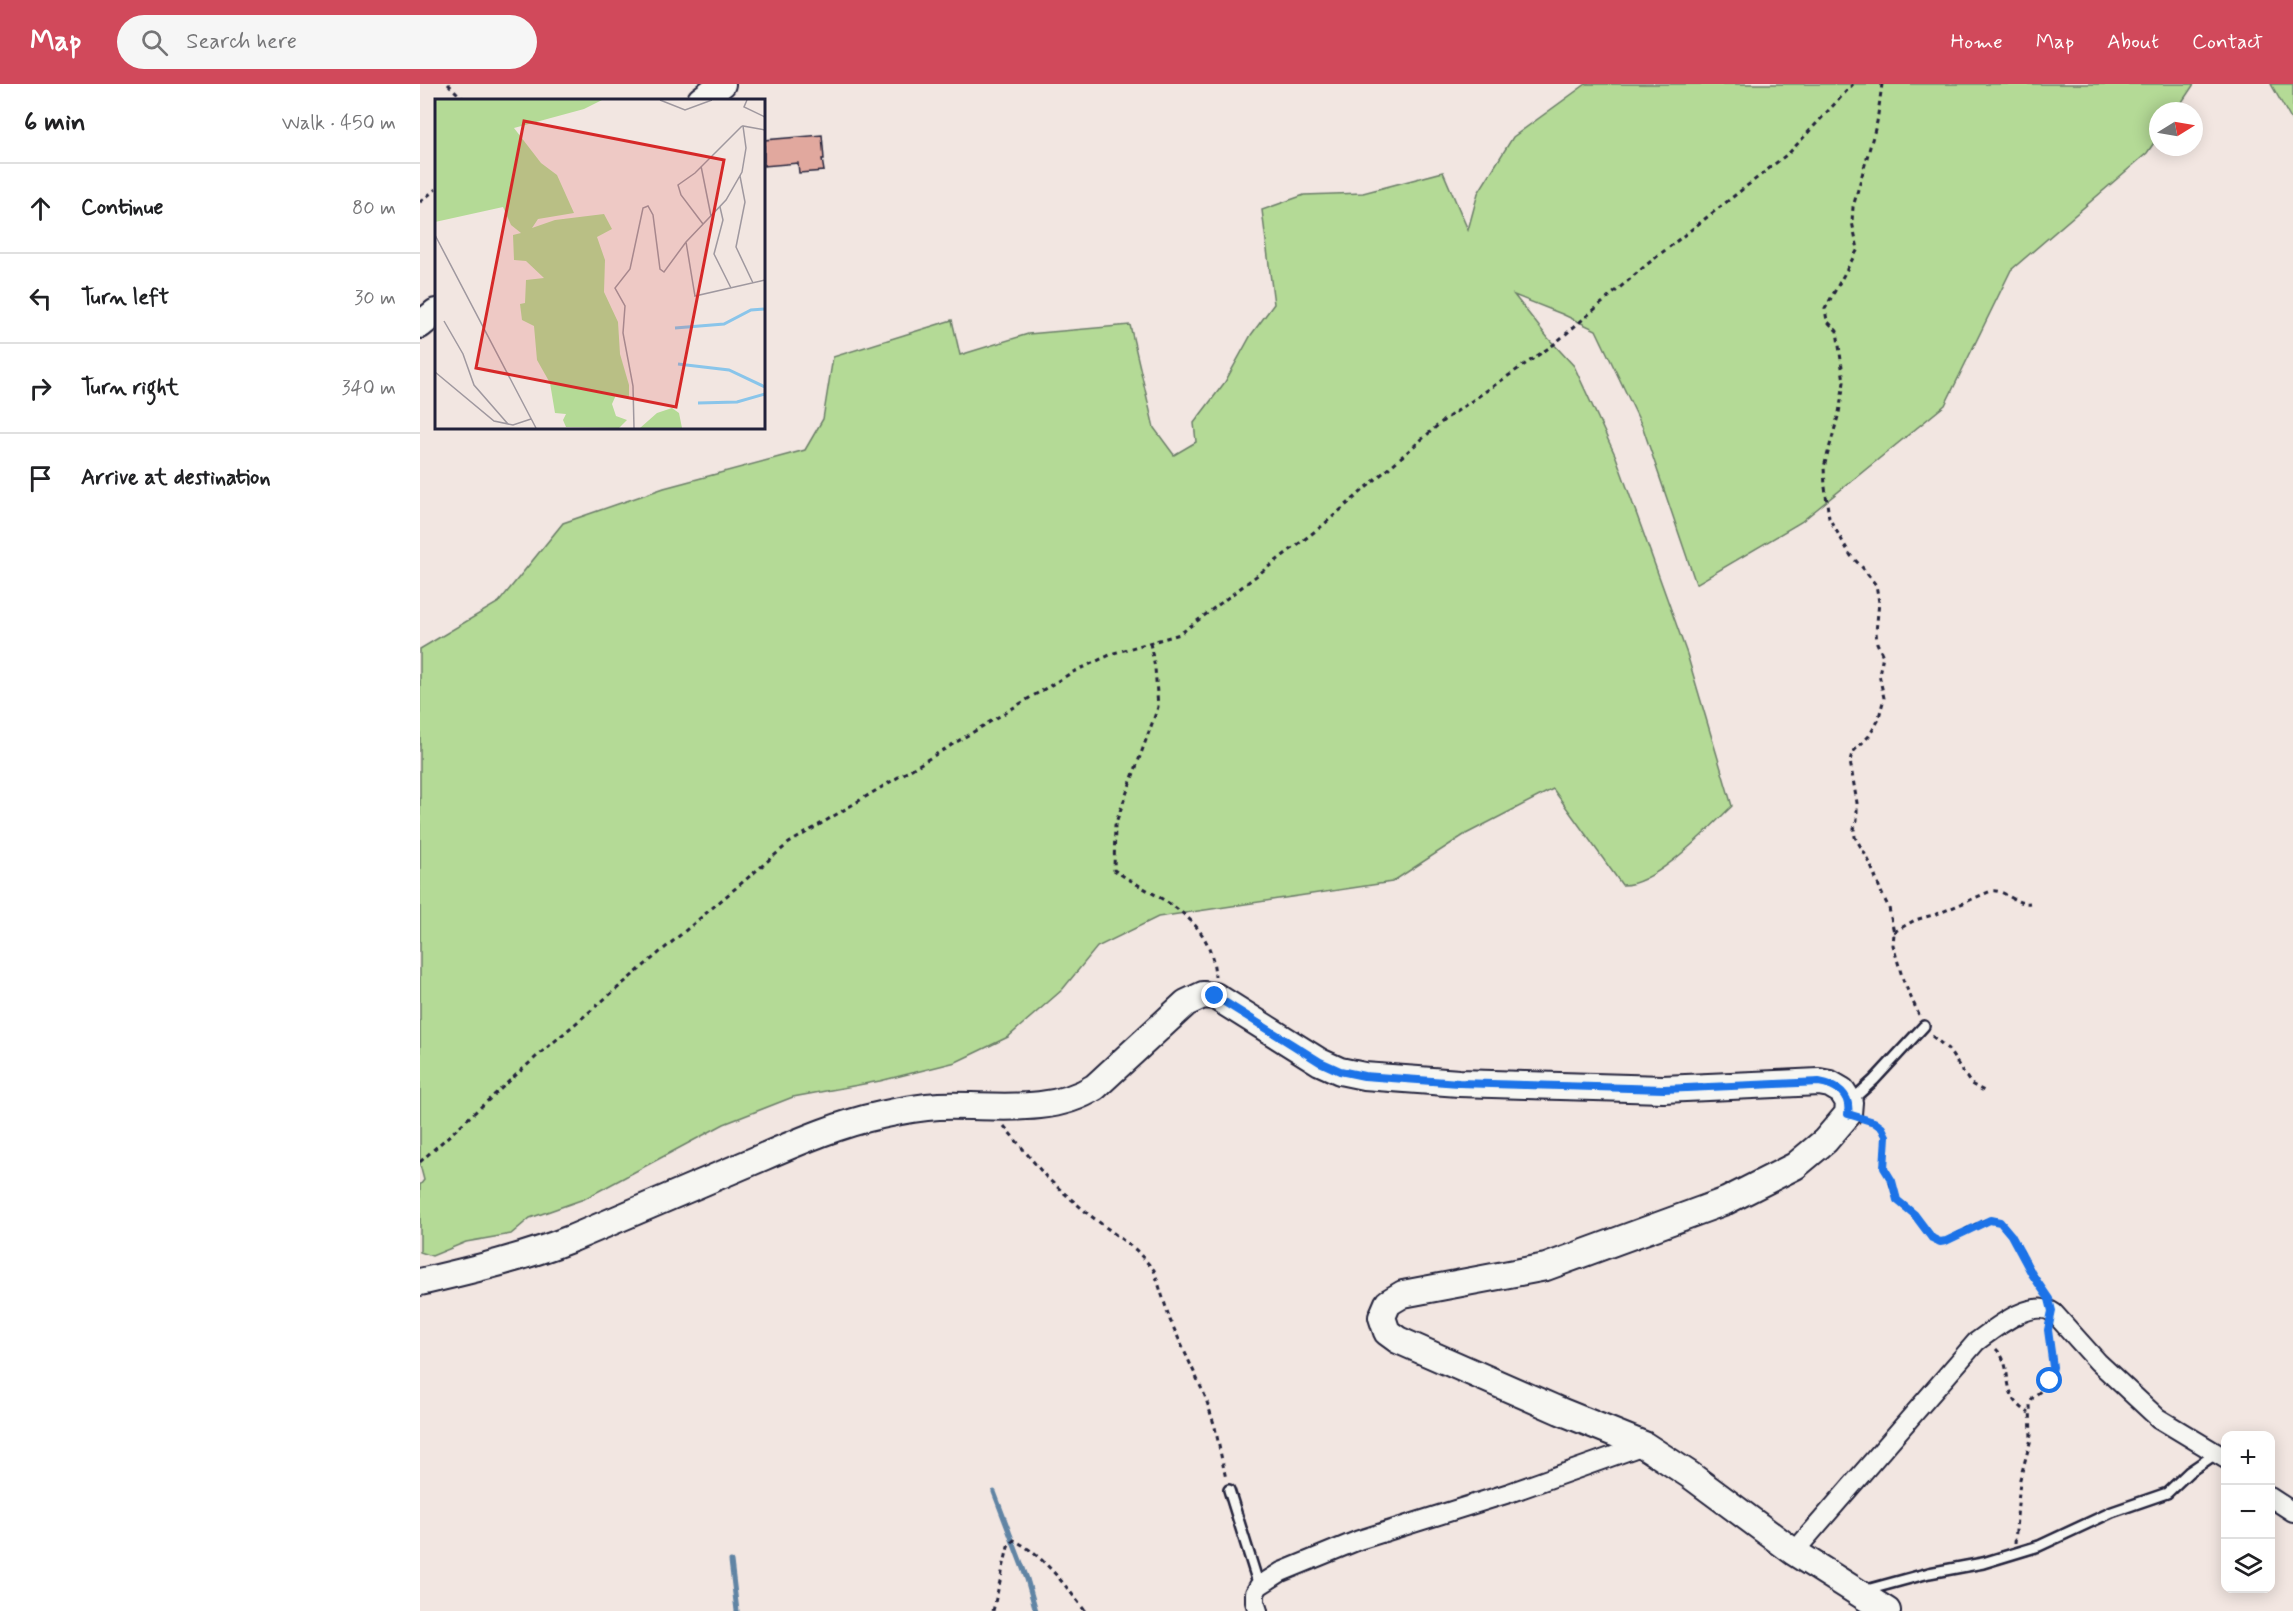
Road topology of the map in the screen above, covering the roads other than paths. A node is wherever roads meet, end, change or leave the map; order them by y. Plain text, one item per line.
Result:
1 (722, 84) edge
2 (702, 99) edge
3 (435, 313) edge
4 (420, 325) edge
5 (1924, 1026) dead end
6 (1848, 1108) junction
7 (420, 1282) edge
8 (1644, 1445) junction
9 (2221, 1456) edge
10 (1229, 1490) road end
11 (2275, 1500) edge
12 (2293, 1512) edge
13 (1794, 1552) junction
14 (1259, 1586) junction
15 (1858, 1593) junction
16 (1258, 1611) edge
17 (1887, 1611) edge

1 - 2 main road
3 - 4 main road
5 - 6 lane
6 - 7 main road
6 - 8 main road
8 - 13 main road
8 - 14 street
9 - 13 street
9 - 15 lane
10 - 14 lane
11 - 12 street
13 - 15 main road
14 - 16 street
15 - 17 main road

